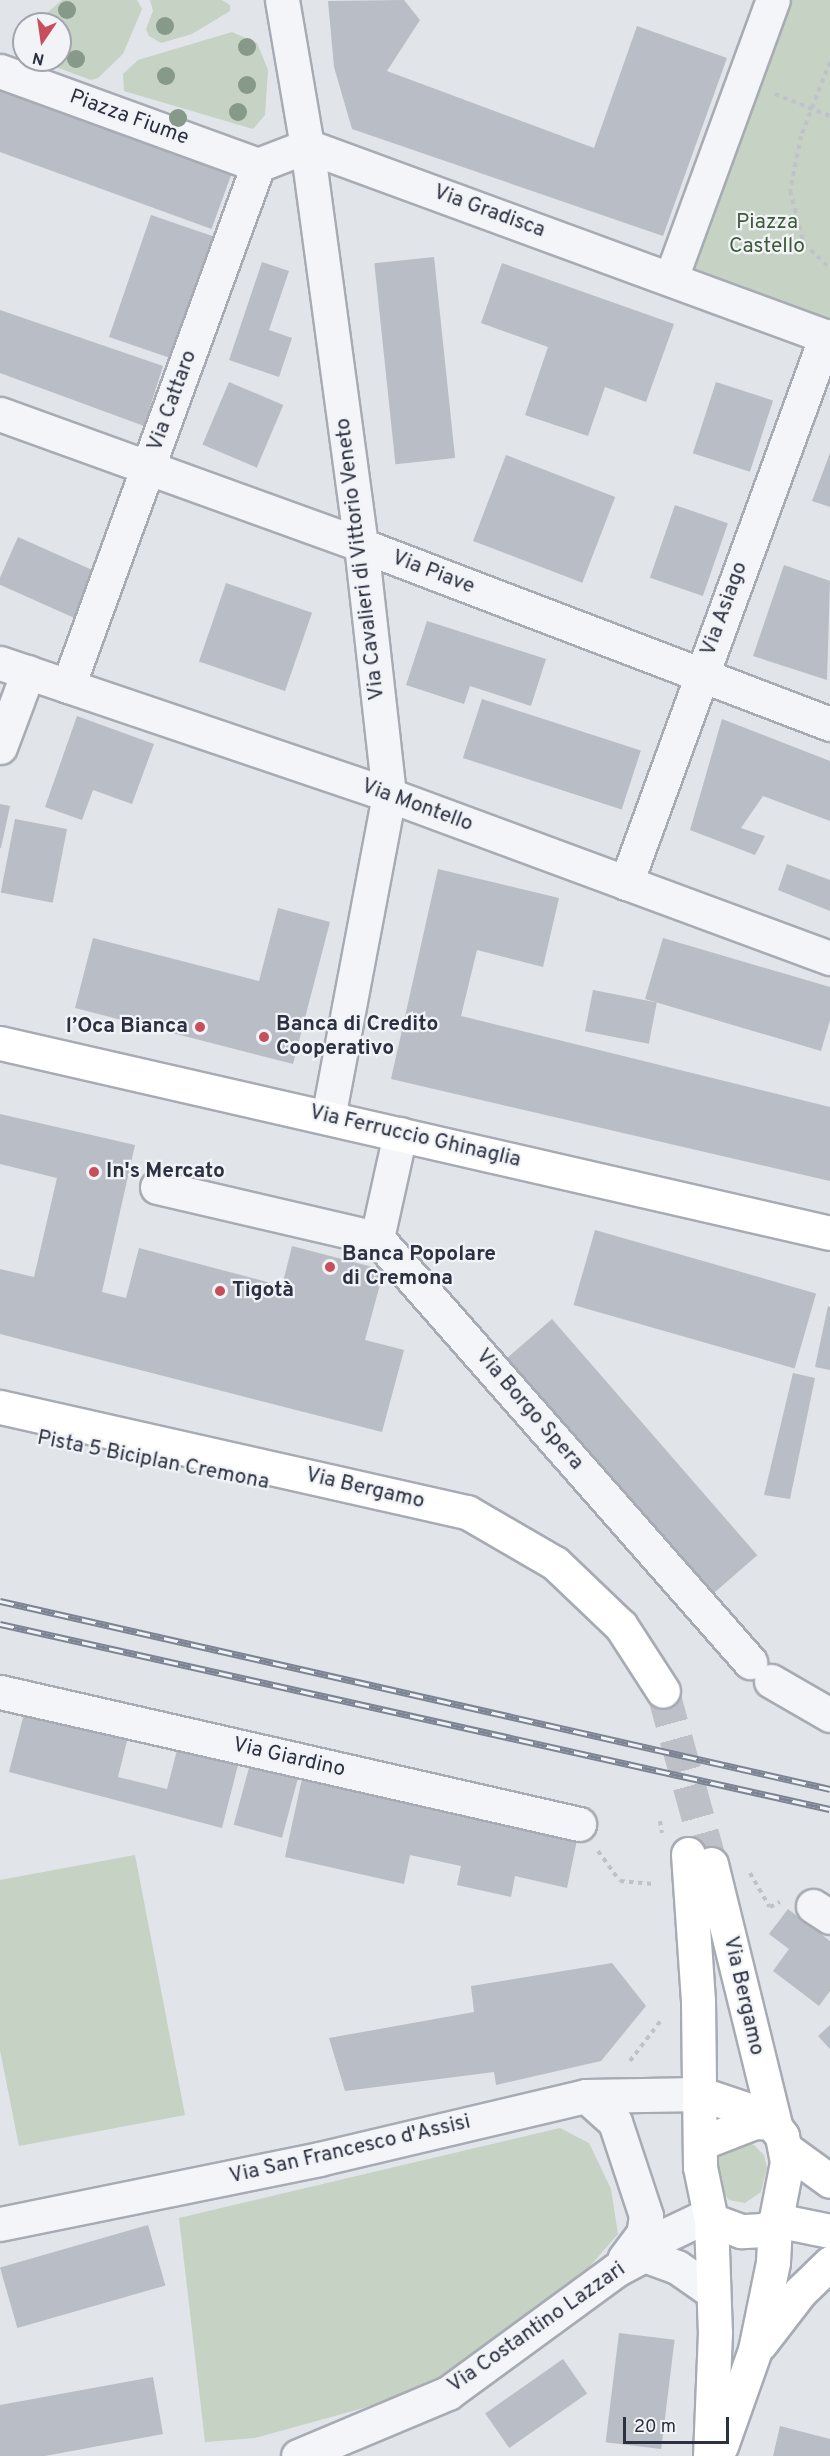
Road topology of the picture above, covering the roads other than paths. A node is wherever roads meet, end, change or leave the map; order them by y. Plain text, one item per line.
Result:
1 (282, 0) edge
2 (773, 0) edge
3 (0, 71) edge
4 (307, 146) junction
5 (258, 165) junction
6 (671, 278) junction
7 (828, 337) edge
8 (0, 414) edge
9 (148, 467) junction
10 (361, 545) junction
11 (14, 667) edge
12 (700, 674) junction
13 (68, 686) junction
14 (830, 724) edge
15 (3, 731) edge
16 (388, 795) junction
17 (626, 882) junction
18 (830, 958) edge
19 (0, 1043) edge
20 (328, 1117) junction
21 (400, 1134) junction
22 (157, 1187) dead end
23 (830, 1233) edge
24 (377, 1238) junction
25 (0, 1407) edge
26 (663, 1690) tunnel mouth
27 (0, 1692) edge
28 (830, 1715) edge
29 (579, 1824) dead end
30 (700, 2094) junction
31 (586, 2096) junction
32 (778, 2133) junction
33 (701, 2143) junction
34 (830, 2181) edge
35 (710, 2218) junction
36 (776, 2222) junction
37 (0, 2224) edge
38 (830, 2231) edge
39 (630, 2262) junction
40 (830, 2262) edge
41 (713, 2292) junction
42 (755, 2350) junction
43 (298, 2456) edge
44 (710, 2456) edge
45 (717, 2456) edge

1 - 4 street, Via Cavalieri di Vittorio Veneto
2 - 6 street
3 - 5 street, Piazza Fiume
4 - 5 street
4 - 6 street, Via Gradisca
4 - 10 street, Via Cavalieri di Vittorio Veneto
5 - 9 street, Via Cattaro
6 - 7 street
7 - 12 street, Via Asiago
8 - 9 street, Via Piave
9 - 10 street, Via Piave
9 - 13 street, Via Cattaro
10 - 12 street, Via Piave
10 - 16 street, Via Cavalieri di Vittorio Veneto
11 - 13 street, Via Montello
11 - 15 street
12 - 14 street, Via Piave
12 - 17 street, Via Asiago
13 - 16 street, Via Montello
16 - 17 street, Via Montello
16 - 20 street, Via Cavalieri di Vittorio Veneto
17 - 18 street, Via Montello
19 - 20 main road, Via Ferruccio Ghinaglia
20 - 21 main road, Via Ferruccio Ghinaglia
21 - 23 main road, Via Ferruccio Ghinaglia
21 - 24 street
22 - 24 street
24 - 28 street, Via Borgo Spera
25 - 26 main road, Via Bergamo
27 - 29 street, Via Giardino
30 - 31 street, Via San Francesco d'Assisi
30 - 32 main road
30 - 32 main road, Via Bergamo
30 - 33 main road, Via Bergamo
31 - 37 street, Via San Francesco d'Assisi
31 - 39 street
32 - 33 main road
32 - 34 main road
32 - 36 main road
33 - 35 main road
35 - 36 main road
35 - 39 street, Via Costantino Lazzari
35 - 41 main road
36 - 38 main road
36 - 42 main road
39 - 41 street, Via Costantino Lazzari
39 - 43 street, Via Costantino Lazzari
40 - 42 main road
41 - 44 main road
42 - 45 main road

